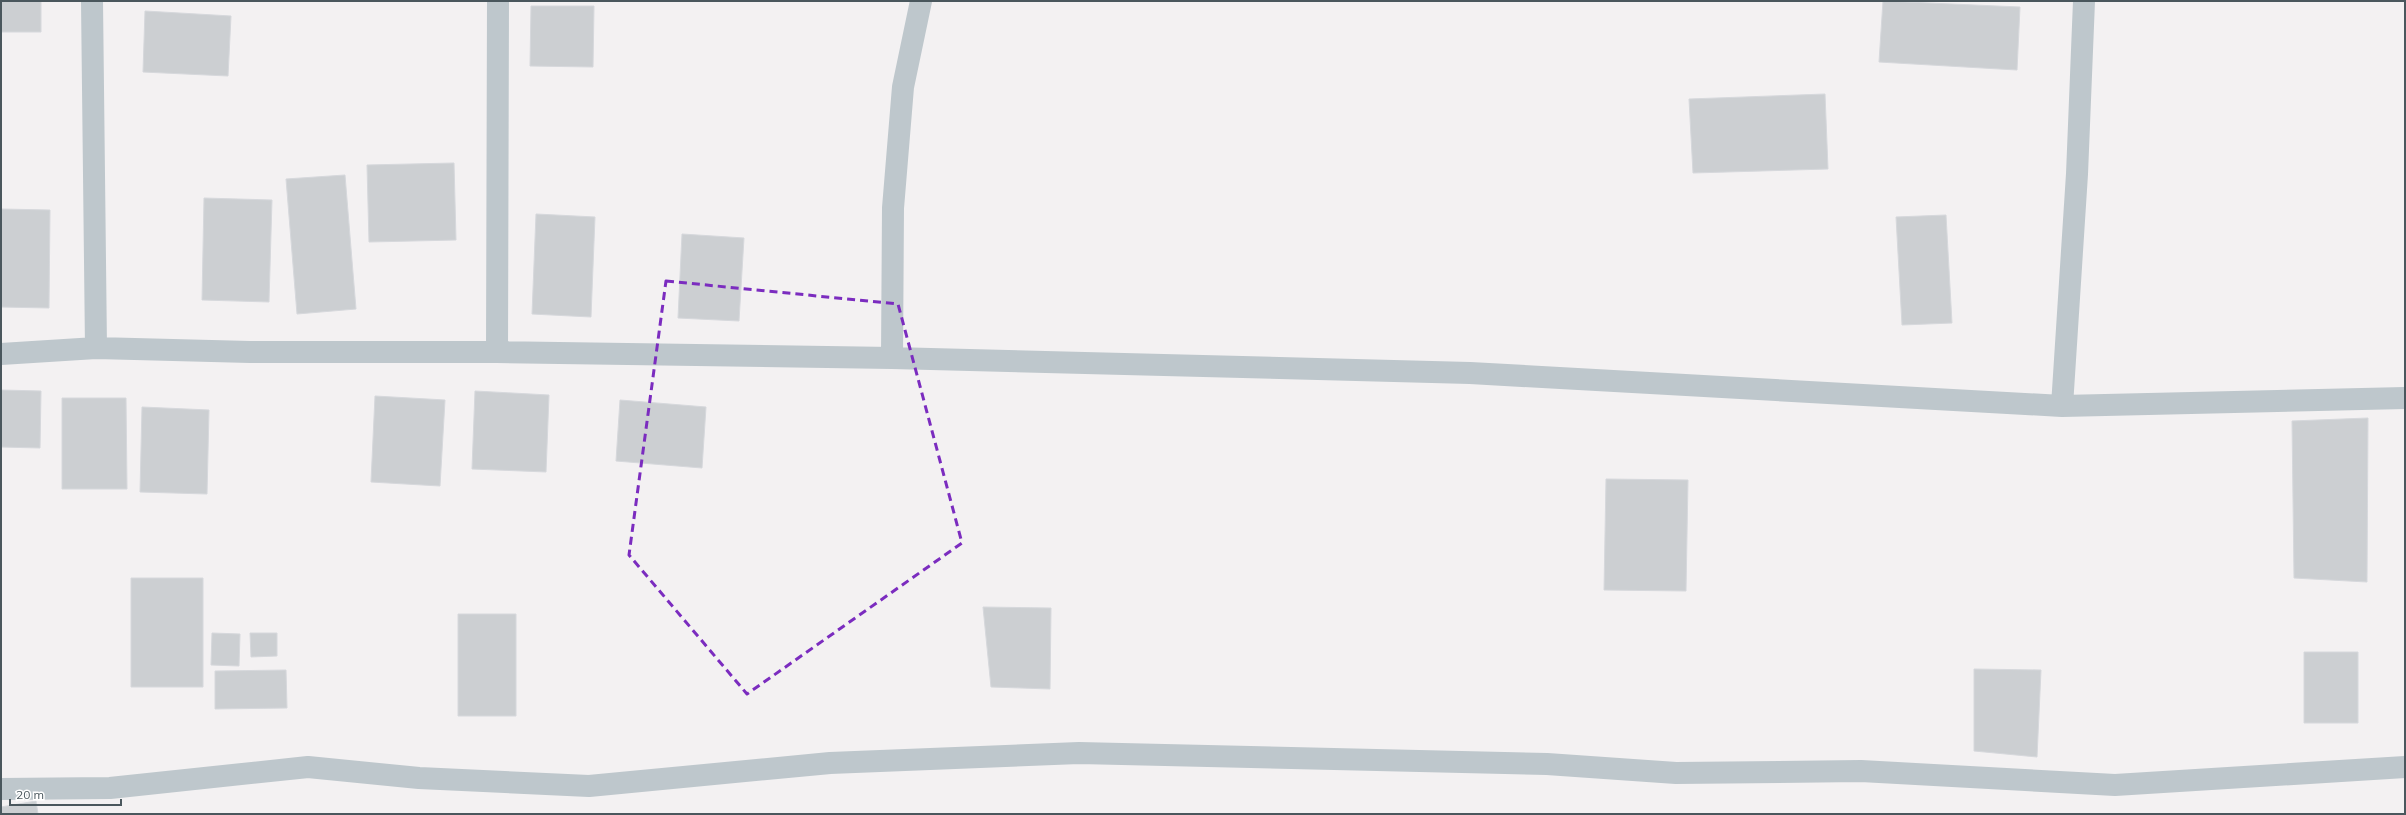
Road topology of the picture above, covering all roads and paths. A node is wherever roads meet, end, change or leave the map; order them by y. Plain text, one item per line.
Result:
1 (92, 1) edge
2 (498, 1) edge
3 (921, 1) edge
4 (2084, 1) edge
5 (96, 348) junction
6 (497, 352) junction
7 (1, 354) edge
8 (892, 358) junction
9 (2405, 398) edge
10 (2062, 406) junction
11 (2405, 767) edge
12 (1, 789) edge

1 - 5 street
2 - 6 street
3 - 8 street
4 - 10 street
5 - 6 street
5 - 7 street
6 - 8 street
8 - 10 street
9 - 10 street
11 - 12 street

